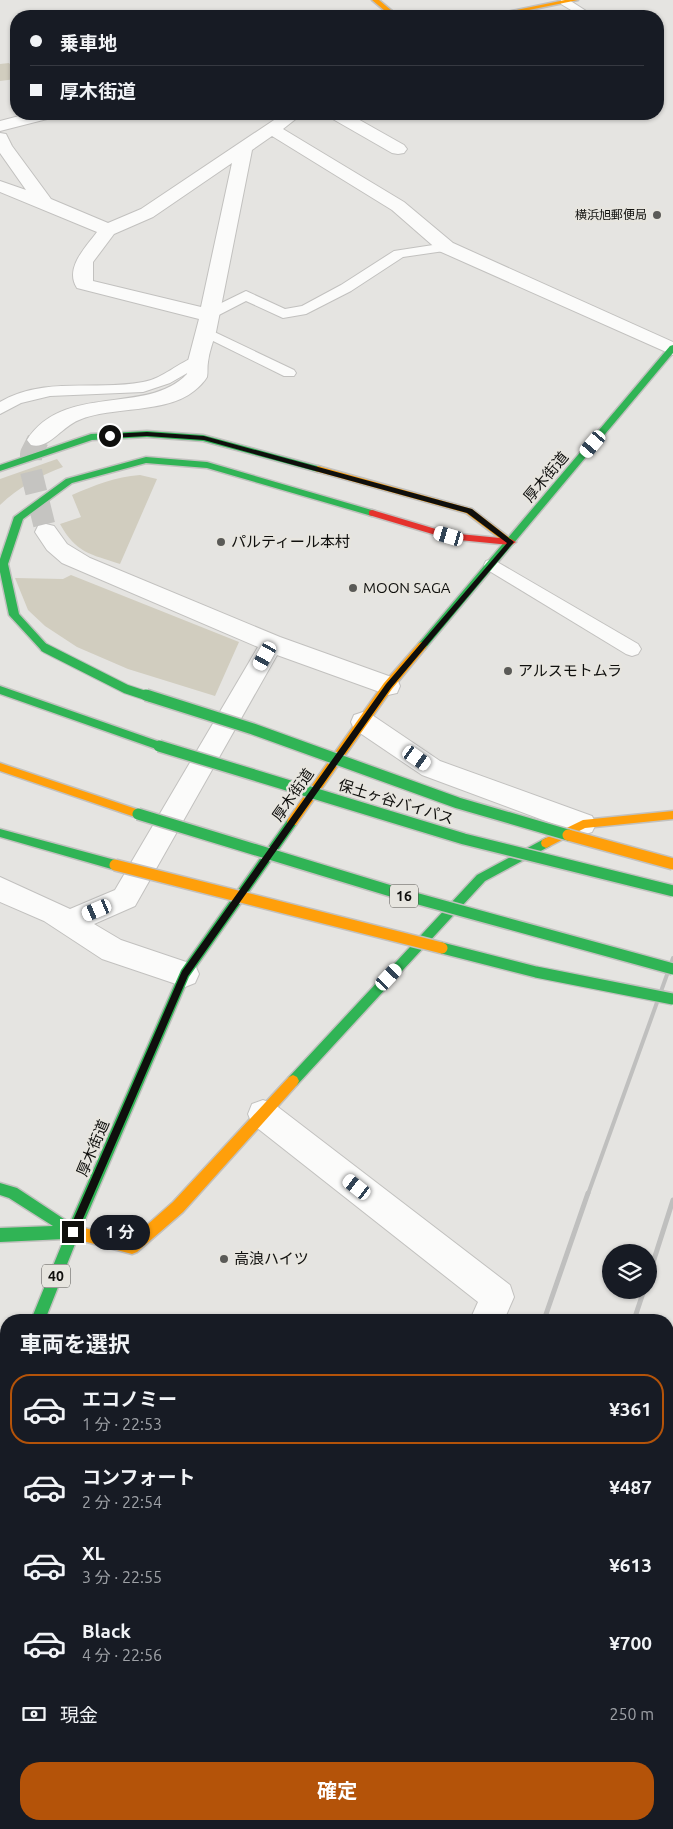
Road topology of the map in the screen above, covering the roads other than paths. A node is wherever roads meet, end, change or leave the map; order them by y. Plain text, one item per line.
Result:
1 (375, 0) edge
2 (570, 1) edge
3 (388, 10) edge
4 (523, 10) edge
5 (581, 10) edge
6 (22, 120) edge
7 (286, 120) edge
8 (347, 120) edge
9 (0, 126) edge
10 (272, 130) junction
11 (0, 138) edge
12 (244, 148) junction
13 (398, 149) dead end
14 (0, 186) edge
15 (45, 203) junction
16 (108, 230) junction
17 (446, 247) junction
18 (207, 324) junction
19 (673, 349) edge
20 (198, 361) junction
21 (289, 373) dead end
22 (0, 409) edge
23 (38, 440) tunnel mouth
24 (0, 468) edge
25 (46, 532) tunnel mouth
26 (511, 542) junction
27 (492, 565) junction
28 (272, 643) junction
29 (632, 649) dead end
30 (388, 686) junction
31 (0, 690) edge
32 (363, 722) junction
33 (0, 767) edge
34 (673, 815) edge
35 (583, 824) junction
36 (0, 833) edge
37 (673, 864) edge
38 (0, 889) edge
39 (673, 891) edge
40 (68, 922) junction
41 (673, 968) edge
42 (185, 974) junction
43 (673, 999) edge
44 (263, 1114) junction
45 (0, 1189) edge
46 (73, 1232) junction
47 (0, 1235) edge
48 (40, 1314) edge
49 (491, 1314) edge

1 - 3 main road
2 - 4 main road
2 - 5 lane
6 - 9 street
7 - 10 street
8 - 13 street
10 - 12 street
10 - 17 street
11 - 15 street
12 - 16 street
12 - 18 street
14 - 15 street
15 - 16 street
16 - 18 street
17 - 18 lane
17 - 19 street
18 - 20 street
18 - 21 lane
19 - 26 main road, 厚木街道 / 40
20 - 22 lane
20 - 23 street
24 - 26 main road
25 - 28 street
26 - 27 main road, 厚木街道 / 40
26 - 37 main road, bridge
27 - 29 lane
27 - 30 main road, 厚木街道 / 40
28 - 30 street
28 - 40 street
30 - 32 main road, 厚木街道 / 40
31 - 39 main road, 保土ヶ谷バイパス, bridge
32 - 35 street
32 - 42 main road, 厚木街道 / 40
33 - 41 main road, 16, bridge
34 - 35 main road
35 - 44 main road
36 - 43 main road, bridge
38 - 40 street
40 - 42 street
42 - 46 main road, 厚木街道 / 40
44 - 46 main road
44 - 49 street
45 - 46 main road
46 - 47 main road
46 - 48 main road, 厚木街道 / 40

